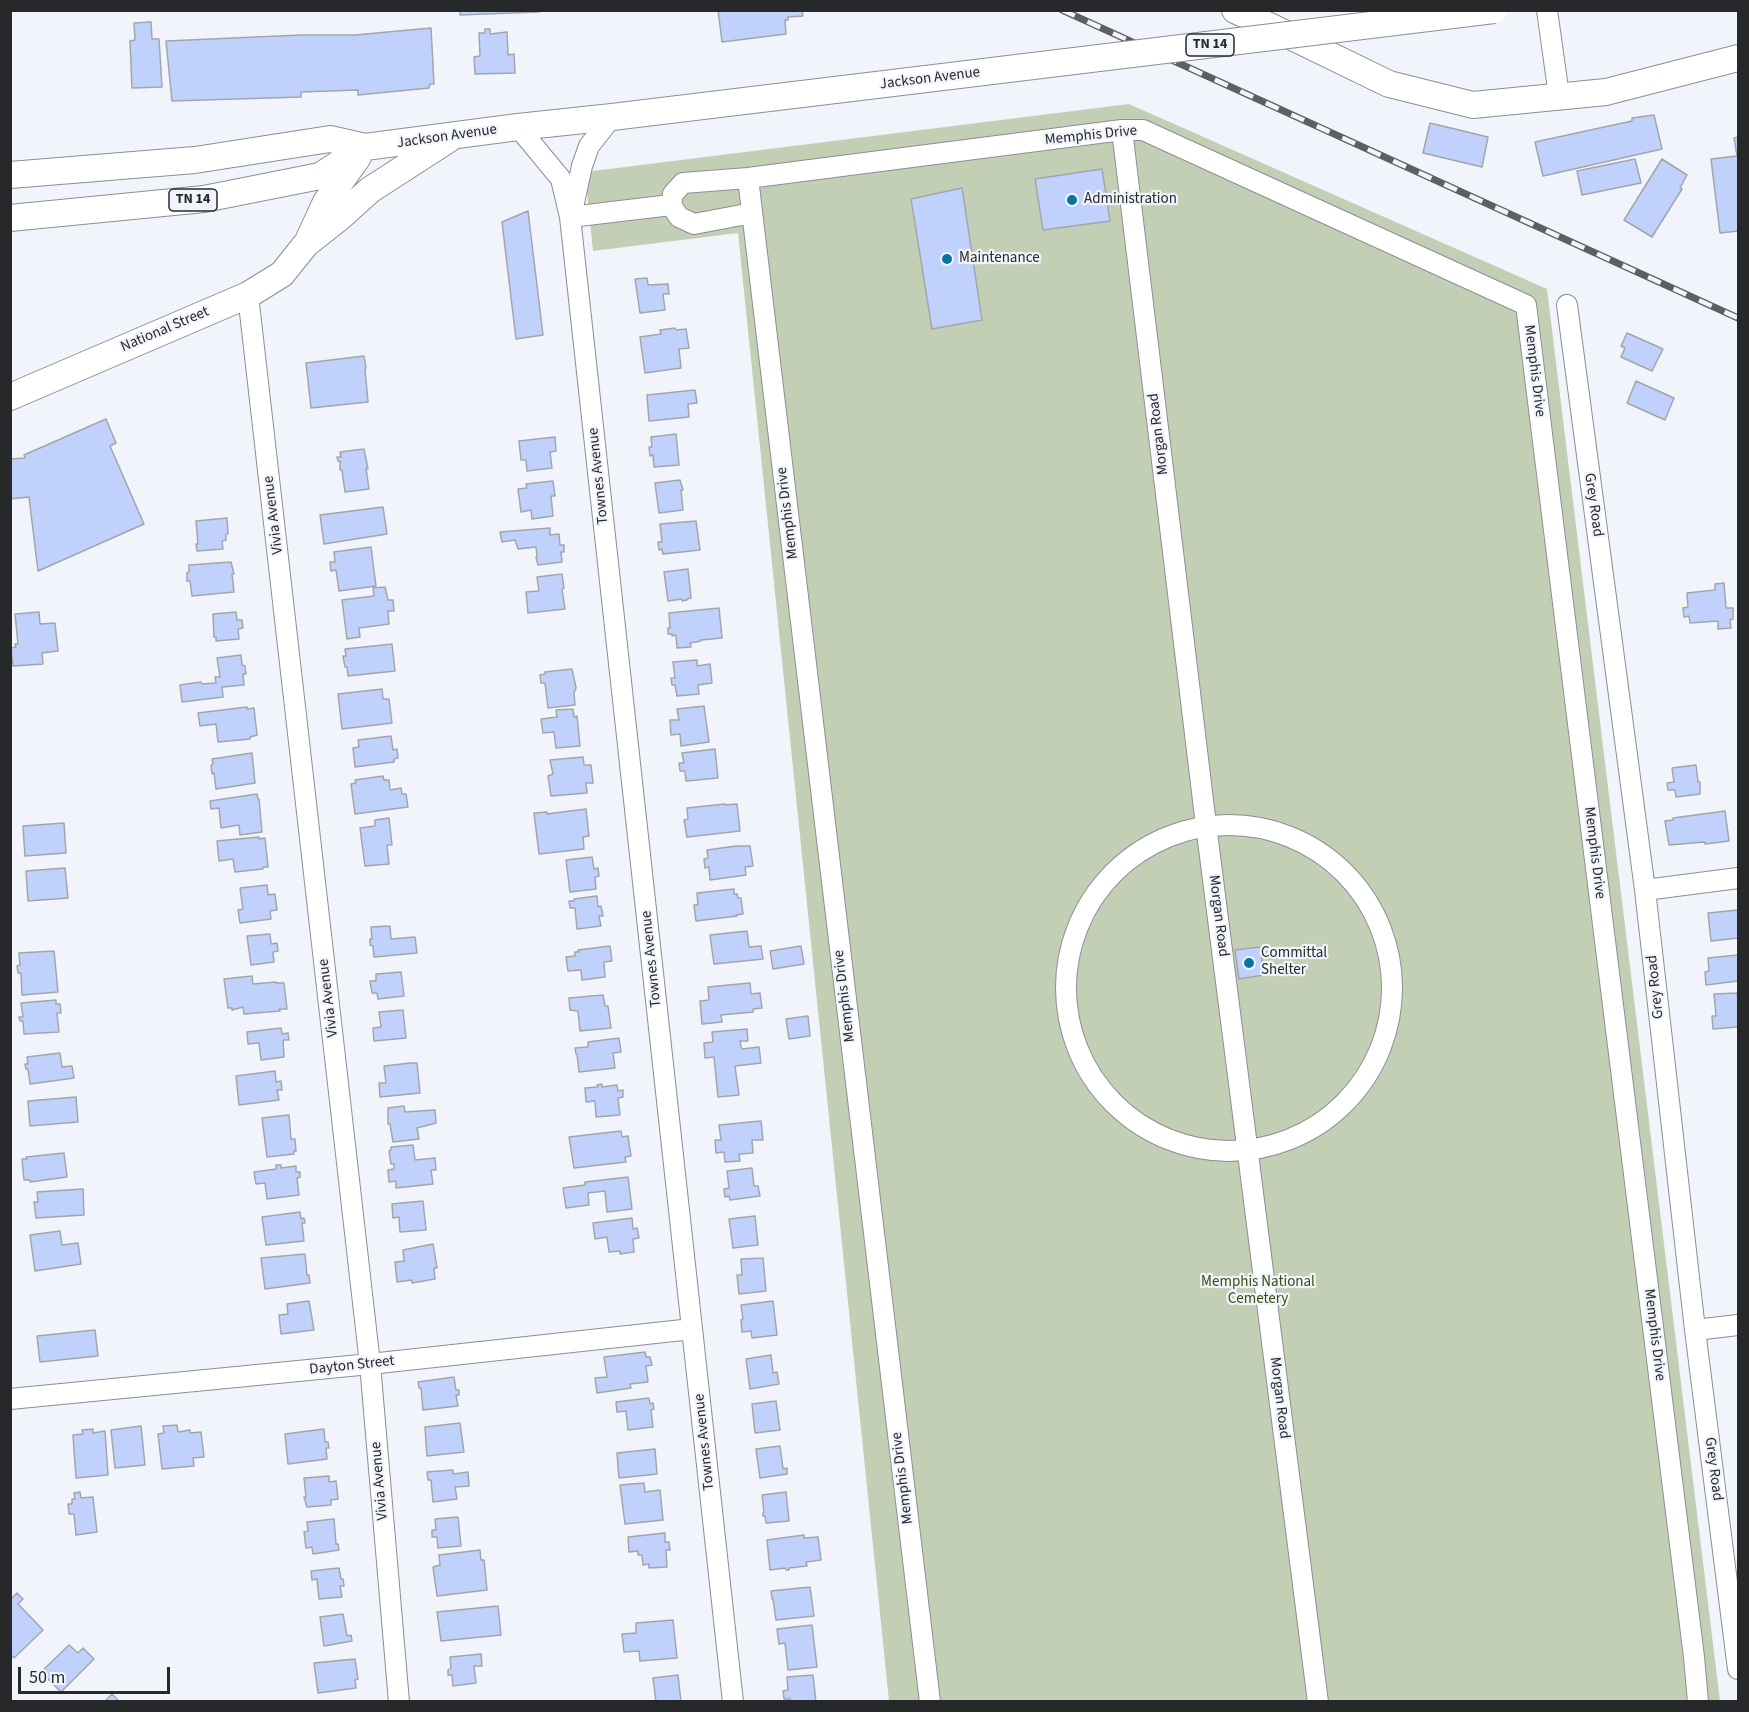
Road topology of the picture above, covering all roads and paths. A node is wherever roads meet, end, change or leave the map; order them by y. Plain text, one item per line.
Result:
1 (1235, 10) edge
2 (1494, 10) edge
3 (1547, 10) edge
4 (1738, 58) edge
5 (1559, 96) junction
6 (612, 117) junction
7 (518, 127) junction
8 (1122, 130) junction
9 (454, 136) junction
10 (365, 147) junction
11 (10, 175) edge
12 (748, 178) junction
13 (671, 205) junction
14 (752, 213) junction
15 (570, 217) junction
16 (10, 218) edge
17 (306, 244) junction
18 (248, 295) junction
19 (1567, 305) dead end
20 (10, 397) edge
21 (1206, 825) junction
22 (1738, 878) edge
23 (1645, 890) junction
24 (1248, 1151) junction
25 (1738, 1325) edge
26 (692, 1329) junction
27 (1695, 1330) junction
28 (370, 1364) junction
29 (10, 1399) edge
30 (1738, 1669) edge
31 (399, 1701) edge
32 (733, 1701) edge
33 (930, 1701) edge
34 (1318, 1701) edge
35 (1698, 1701) edge

1 - 5 main road
2 - 6 main road, Jackson Avenue / TN 14, bridge
3 - 5 street
4 - 5 main road
6 - 7 main road, Jackson Avenue / TN 14
6 - 15 street, Townes Avenue
7 - 9 main road, Jackson Avenue / TN 14
7 - 15 street, Townes Avenue
8 - 12 street, Memphis Drive
8 - 21 street, Morgan Road
8 - 35 street, Memphis Drive
9 - 10 main road, Jackson Avenue / TN 14
9 - 17 main road, National Street
10 - 11 main road, Jackson Avenue / TN 14
10 - 16 main road, Jackson Avenue / TN 14
10 - 17 main road, National Street
12 - 13 street
12 - 14 street, Memphis Drive
13 - 14 street
13 - 15 street
14 - 33 street, Memphis Drive
15 - 26 street, Townes Avenue
17 - 18 main road, National Street
18 - 20 main road, National Street
18 - 28 street, Vivia Avenue
19 - 23 street, Grey Road
21 - 24 street, Morgan Road
21 - 24 street
21 - 24 street
22 - 23 street
23 - 27 street, Grey Road
24 - 34 street, Morgan Road
25 - 27 street
26 - 28 street, Dayton Street
26 - 32 street, Townes Avenue
27 - 30 street, Grey Road
28 - 29 street, Dayton Street
28 - 31 street, Vivia Avenue

